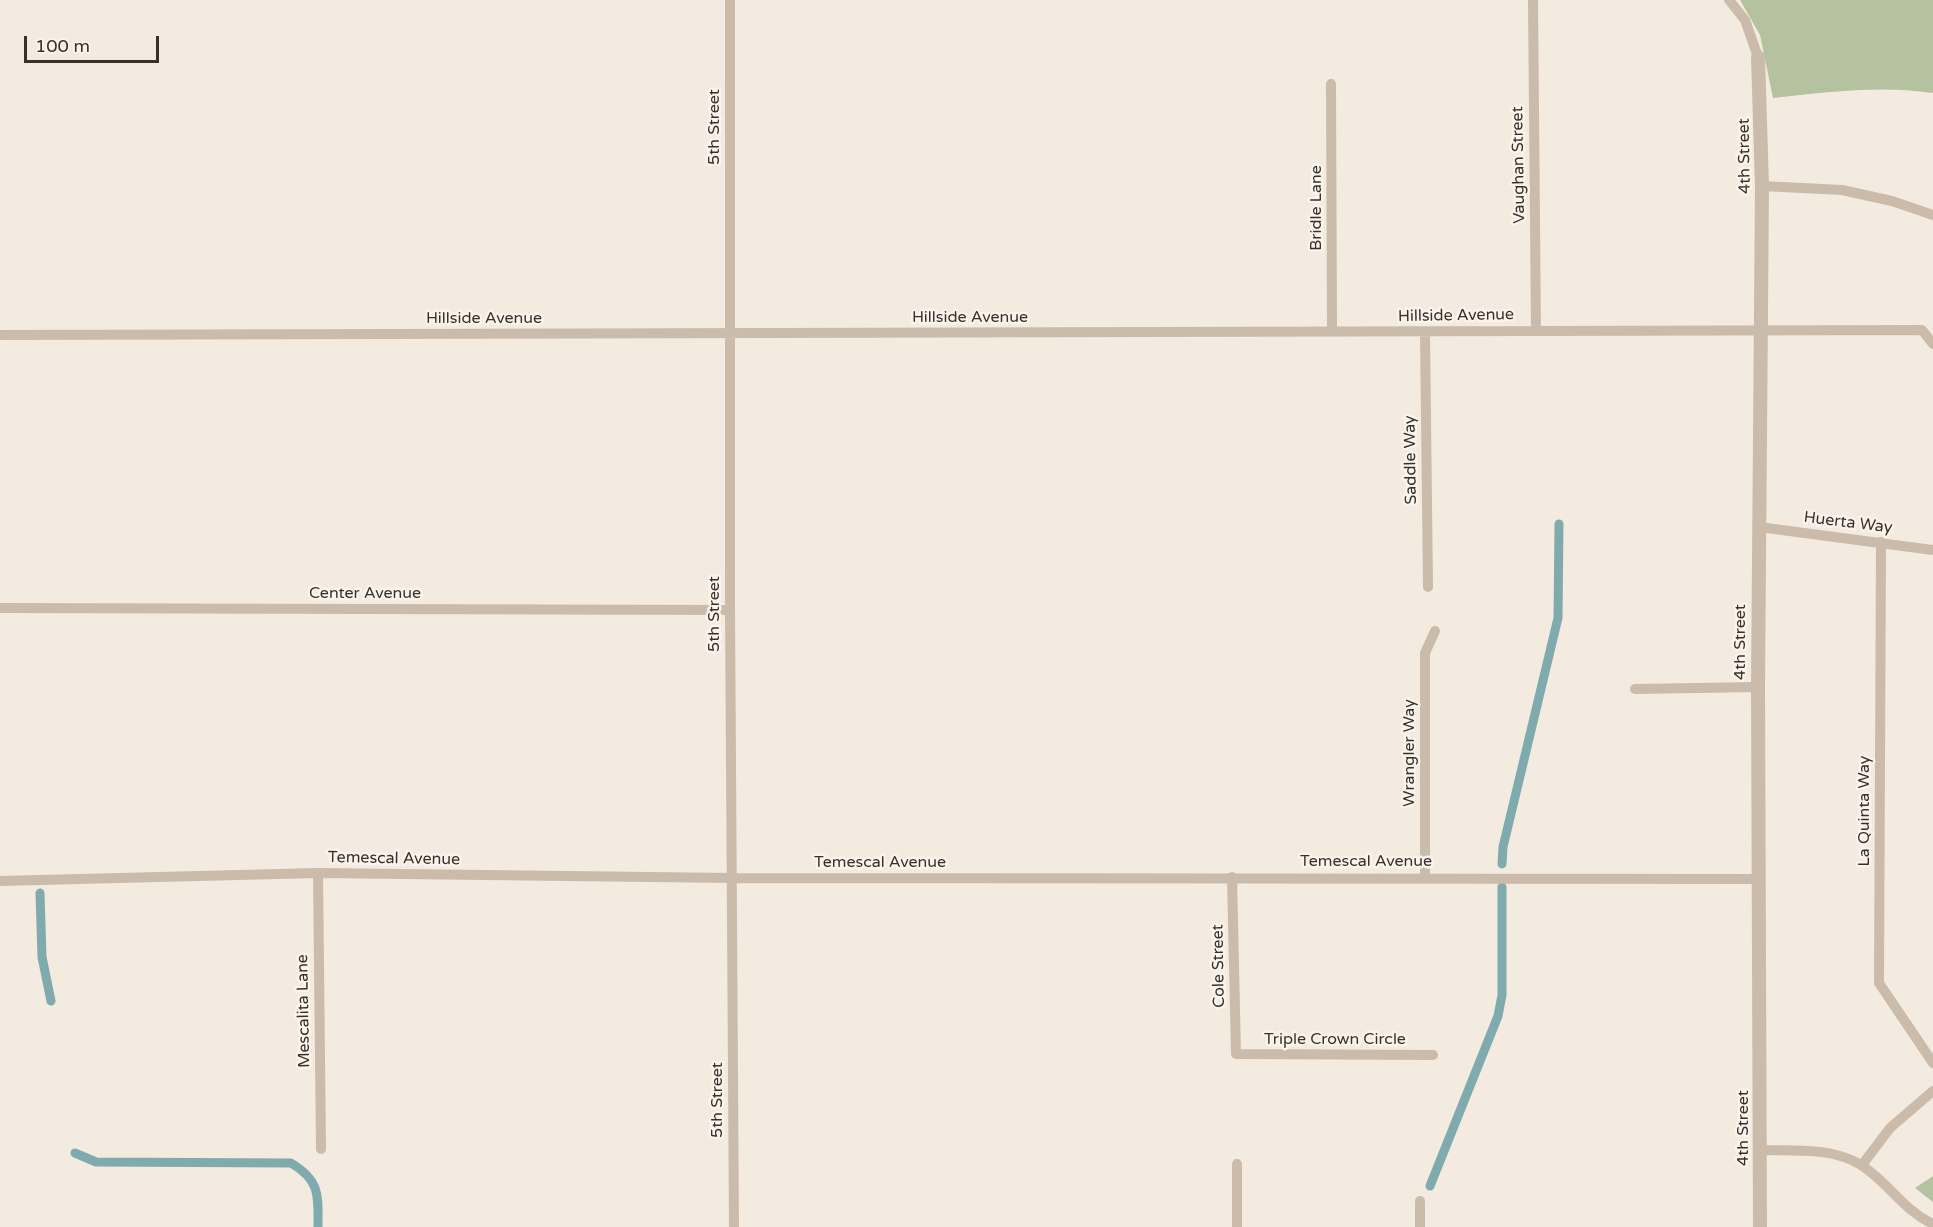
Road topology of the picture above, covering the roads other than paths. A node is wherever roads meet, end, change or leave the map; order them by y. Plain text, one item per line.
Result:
1 (730, 0) edge
2 (1533, 0) edge
3 (1729, 0) edge
4 (1758, 57) joint
5 (1331, 84) dead end
6 (1762, 186) junction
7 (1933, 215) edge
8 (1536, 330) junction
9 (1332, 331) junction
10 (1759, 332) junction
11 (1425, 333) junction
12 (0, 334) edge
13 (729, 334) junction
14 (1933, 344) edge
15 (1759, 527) junction
16 (1881, 542) junction
17 (1933, 550) edge
18 (1428, 587) dead end
19 (0, 608) edge
20 (730, 610) junction
21 (1435, 631) dead end
22 (1758, 687) junction
23 (1635, 688) dead end
24 (318, 873) junction
25 (1232, 877) junction
26 (1425, 877) junction
27 (733, 878) junction
28 (1760, 879) junction
29 (0, 881) edge
30 (1236, 1054) joint
31 (1433, 1055) dead end
32 (1933, 1063) edge
33 (1933, 1091) edge
34 (321, 1149) dead end
35 (1761, 1150) junction
36 (1237, 1164) dead end
37 (1862, 1165) junction
38 (1420, 1201) dead end
39 (1920, 1222) edge
40 (1933, 1224) edge
41 (734, 1227) edge
42 (1237, 1227) edge
43 (1420, 1227) edge
44 (1760, 1227) edge

1 - 13 street, 5th Street
2 - 8 street, Vaughan Street
3 - 4 street
4 - 6 street, 4th Street
5 - 9 street, Bridle Lane
6 - 7 street
6 - 10 street, 4th Street
8 - 10 street, Hillside Avenue
8 - 11 street, Hillside Avenue
9 - 11 street, Hillside Avenue
9 - 13 street, Hillside Avenue
10 - 14 street, Hillside Avenue
10 - 15 street, 4th Street
11 - 18 street, Saddle Way
12 - 13 street, Hillside Avenue
13 - 20 street, 5th Street
15 - 16 street, Huerta Way
15 - 22 street, 4th Street
16 - 17 street, Huerta Way
16 - 32 street, La Quinta Way
19 - 20 street, Center Avenue
20 - 27 street, 5th Street
21 - 26 street, Wrangler Way
22 - 23 street
22 - 28 street, 4th Street
24 - 27 street, Temescal Avenue
24 - 29 street, Temescal Avenue
24 - 34 street, Mescalita Lane
25 - 26 street, Temescal Avenue
25 - 27 street, Temescal Avenue
25 - 30 street, Cole Street
26 - 28 street, Temescal Avenue
27 - 41 street, 5th Street
28 - 35 street, 4th Street
30 - 31 street, Triple Crown Circle
33 - 37 street
35 - 37 street
35 - 44 street, 4th Street
36 - 42 street
37 - 39 street
38 - 43 street
39 - 40 street

